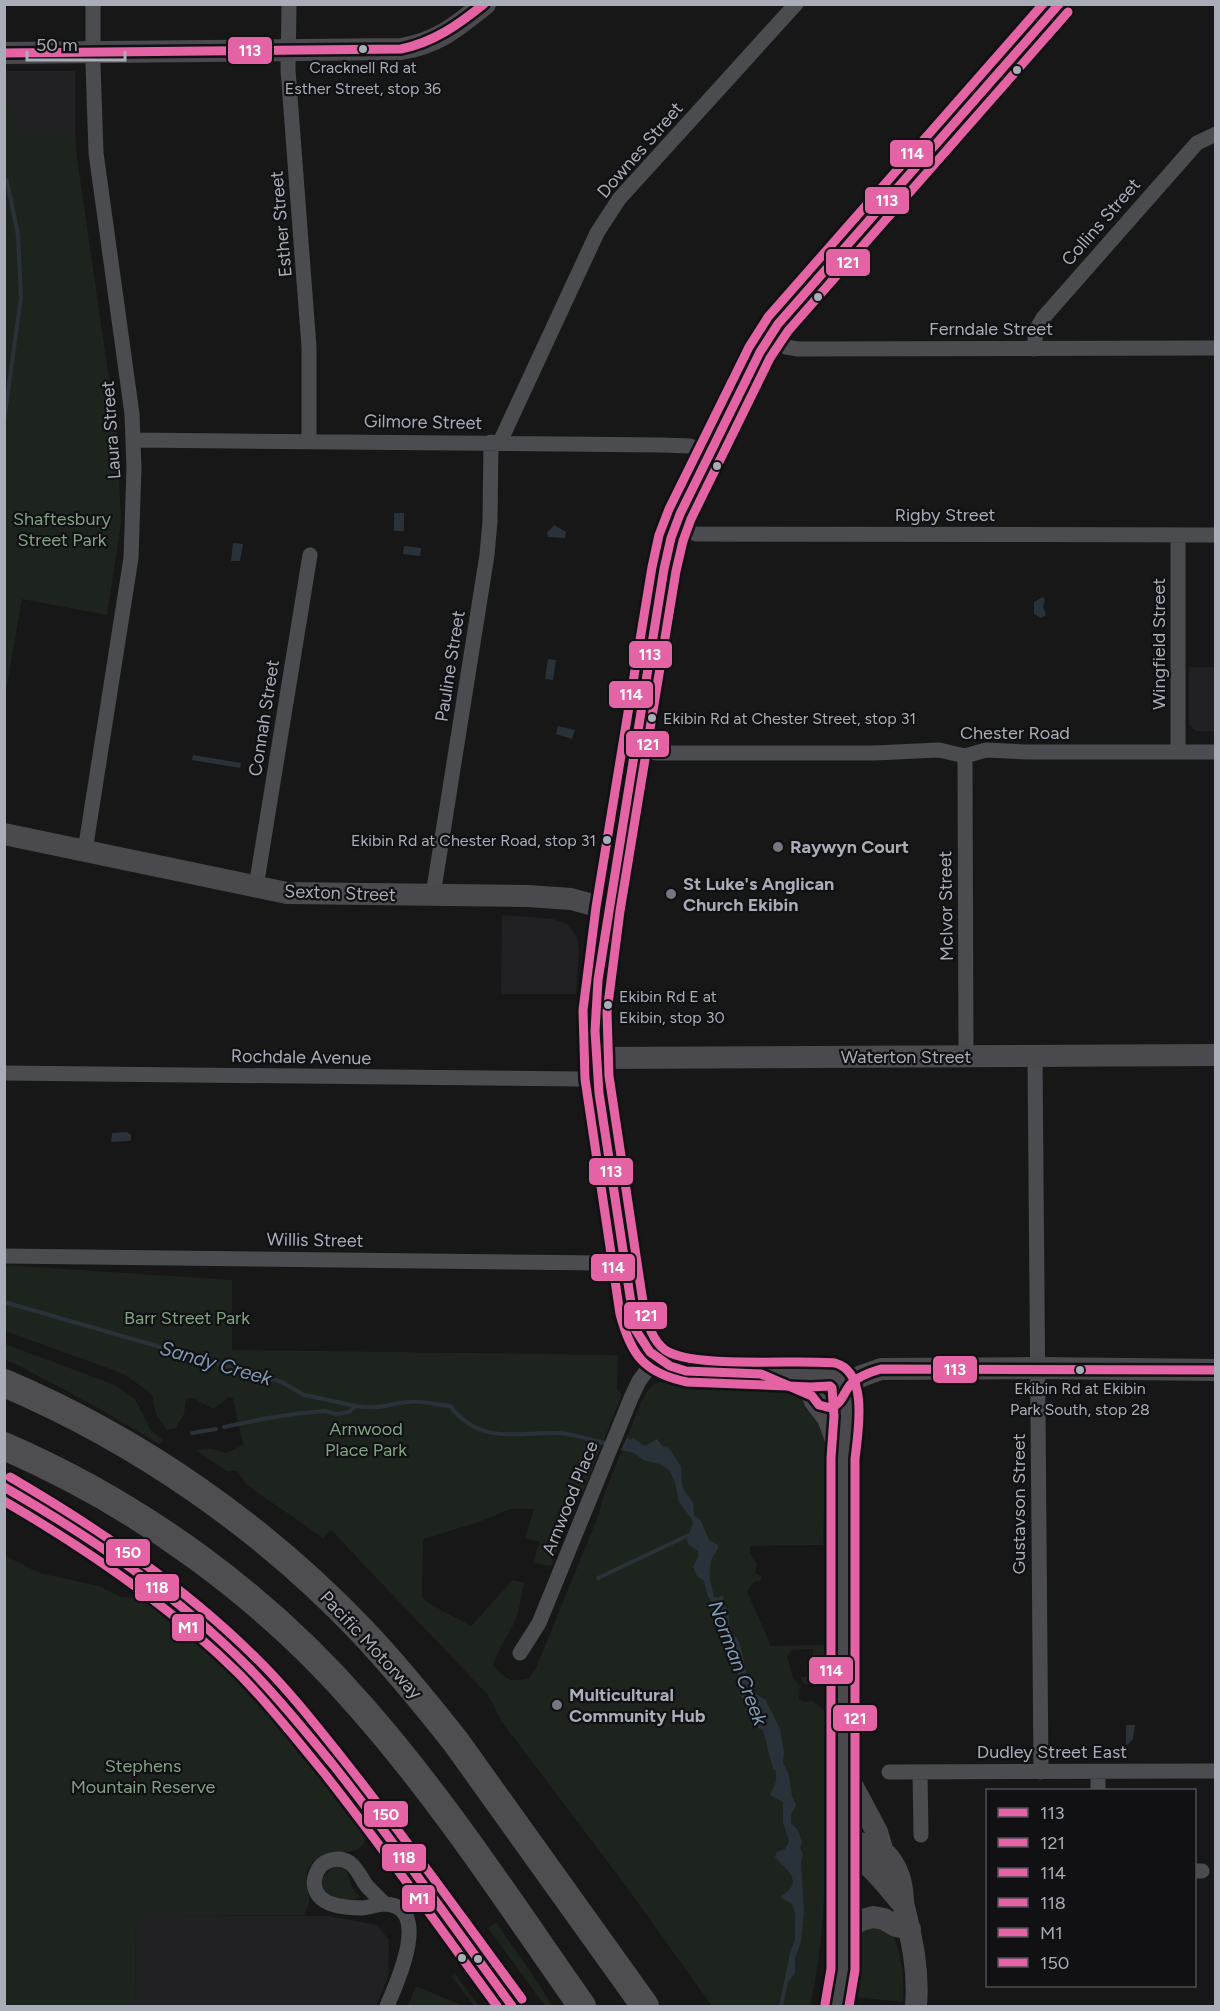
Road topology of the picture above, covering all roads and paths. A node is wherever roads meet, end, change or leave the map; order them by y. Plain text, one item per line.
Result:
1 (93, 4) edge
2 (289, 4) edge
3 (485, 4) edge
4 (796, 4) edge
5 (1059, 4) edge
6 (288, 51) junction
7 (4, 53) edge
8 (93, 53) junction
9 (1215, 134) edge
10 (769, 338) junction
11 (1215, 348) edge
12 (1034, 349) junction
13 (133, 440) junction
14 (309, 441) junction
15 (495, 442) junction
16 (710, 454) junction
17 (675, 527) junction
18 (1178, 535) junction
19 (1215, 535) edge
20 (310, 555) dead end
21 (634, 750) junction
22 (1178, 752) junction
23 (1215, 752) edge
24 (965, 756) junction
25 (4, 834) edge
26 (85, 851) junction
27 (256, 887) junction
28 (433, 895) junction
29 (608, 909) junction
30 (1215, 1055) edge
31 (966, 1056) junction
32 (1035, 1056) junction
33 (596, 1067) junction
34 (4, 1073) edge
35 (4, 1256) edge
36 (624, 1259) junction
37 (656, 1358) junction
38 (1038, 1368) junction
39 (1215, 1370) edge
40 (4, 1383) edge
41 (829, 1390) junction
42 (4, 1446) edge
43 (520, 1653) dead end
44 (844, 1770) junction
45 (1215, 1771) edge
46 (889, 1772) dead end
47 (920, 1772) junction
48 (1041, 1772) junction
49 (1098, 1772) junction
50 (1098, 1789) edge
51 (921, 1835) dead end
52 (844, 1846) junction
53 (883, 1852) junction
54 (385, 1904) junction
55 (903, 1905) junction
56 (910, 1929) junction
57 (842, 1930) junction
58 (387, 2007) edge
59 (582, 2007) edge
60 (645, 2007) edge
61 (824, 2007) edge
62 (837, 2007) edge
63 (916, 2007) edge

1 - 8 street, Laura Street
2 - 6 street, Esther Street
3 - 6 main road
4 - 15 street, Downes Street
5 - 10 main road
6 - 8 main road
6 - 14 street, Esther Street
7 - 8 main road
8 - 13 street, Laura Street
9 - 12 street, Collins Street
10 - 12 street, Ferndale Street
10 - 16 main road
11 - 12 street, Ferndale Street
13 - 14 street, Gilmore Street
13 - 26 street, Laura Street
14 - 15 street, Gilmore Street
15 - 16 street, Gilmore Street
15 - 28 street, Pauline Street
16 - 17 main road
17 - 18 street, Rigby Street
17 - 21 main road
18 - 19 street, Rigby Street
18 - 22 street, Wingfield Street
20 - 27 street, Connah Street
21 - 24 street, Chester Road
21 - 29 main road
22 - 23 street, Chester Road
22 - 24 street, Chester Road
24 - 31 street, McIvor Street
25 - 26 main road, Sexton Street
26 - 27 main road, Sexton Street
27 - 28 main road, Sexton Street
28 - 29 main road, Sexton Street
29 - 33 main road
30 - 32 main road, Waterton Street
31 - 32 main road, Waterton Street
31 - 33 main road, Waterton Street
32 - 38 street, Gustavson Street
33 - 34 street, Rochdale Avenue
33 - 36 main road
35 - 36 street, Willis Street
36 - 37 main road
37 - 41 main road
37 - 43 street, Arnwood Place
38 - 39 main road
38 - 41 main road
38 - 48 street, Gustavson Street
40 - 60 highway, Pacific Motorway
41 - 44 main road
42 - 59 highway
44 - 52 main road
44 - 53 main road
45 - 49 street, Dudley Street East
46 - 47 street, Dudley Street East
47 - 48 street, Dudley Street East
47 - 51 street
48 - 49 street, Dudley Street East
49 - 50 street
52 - 53 main road
52 - 55 main road
52 - 57 main road
53 - 55 main road
54 - 54 street
54 - 58 street
55 - 56 main road
56 - 57 main road
56 - 63 main road
57 - 61 main road
57 - 62 main road

